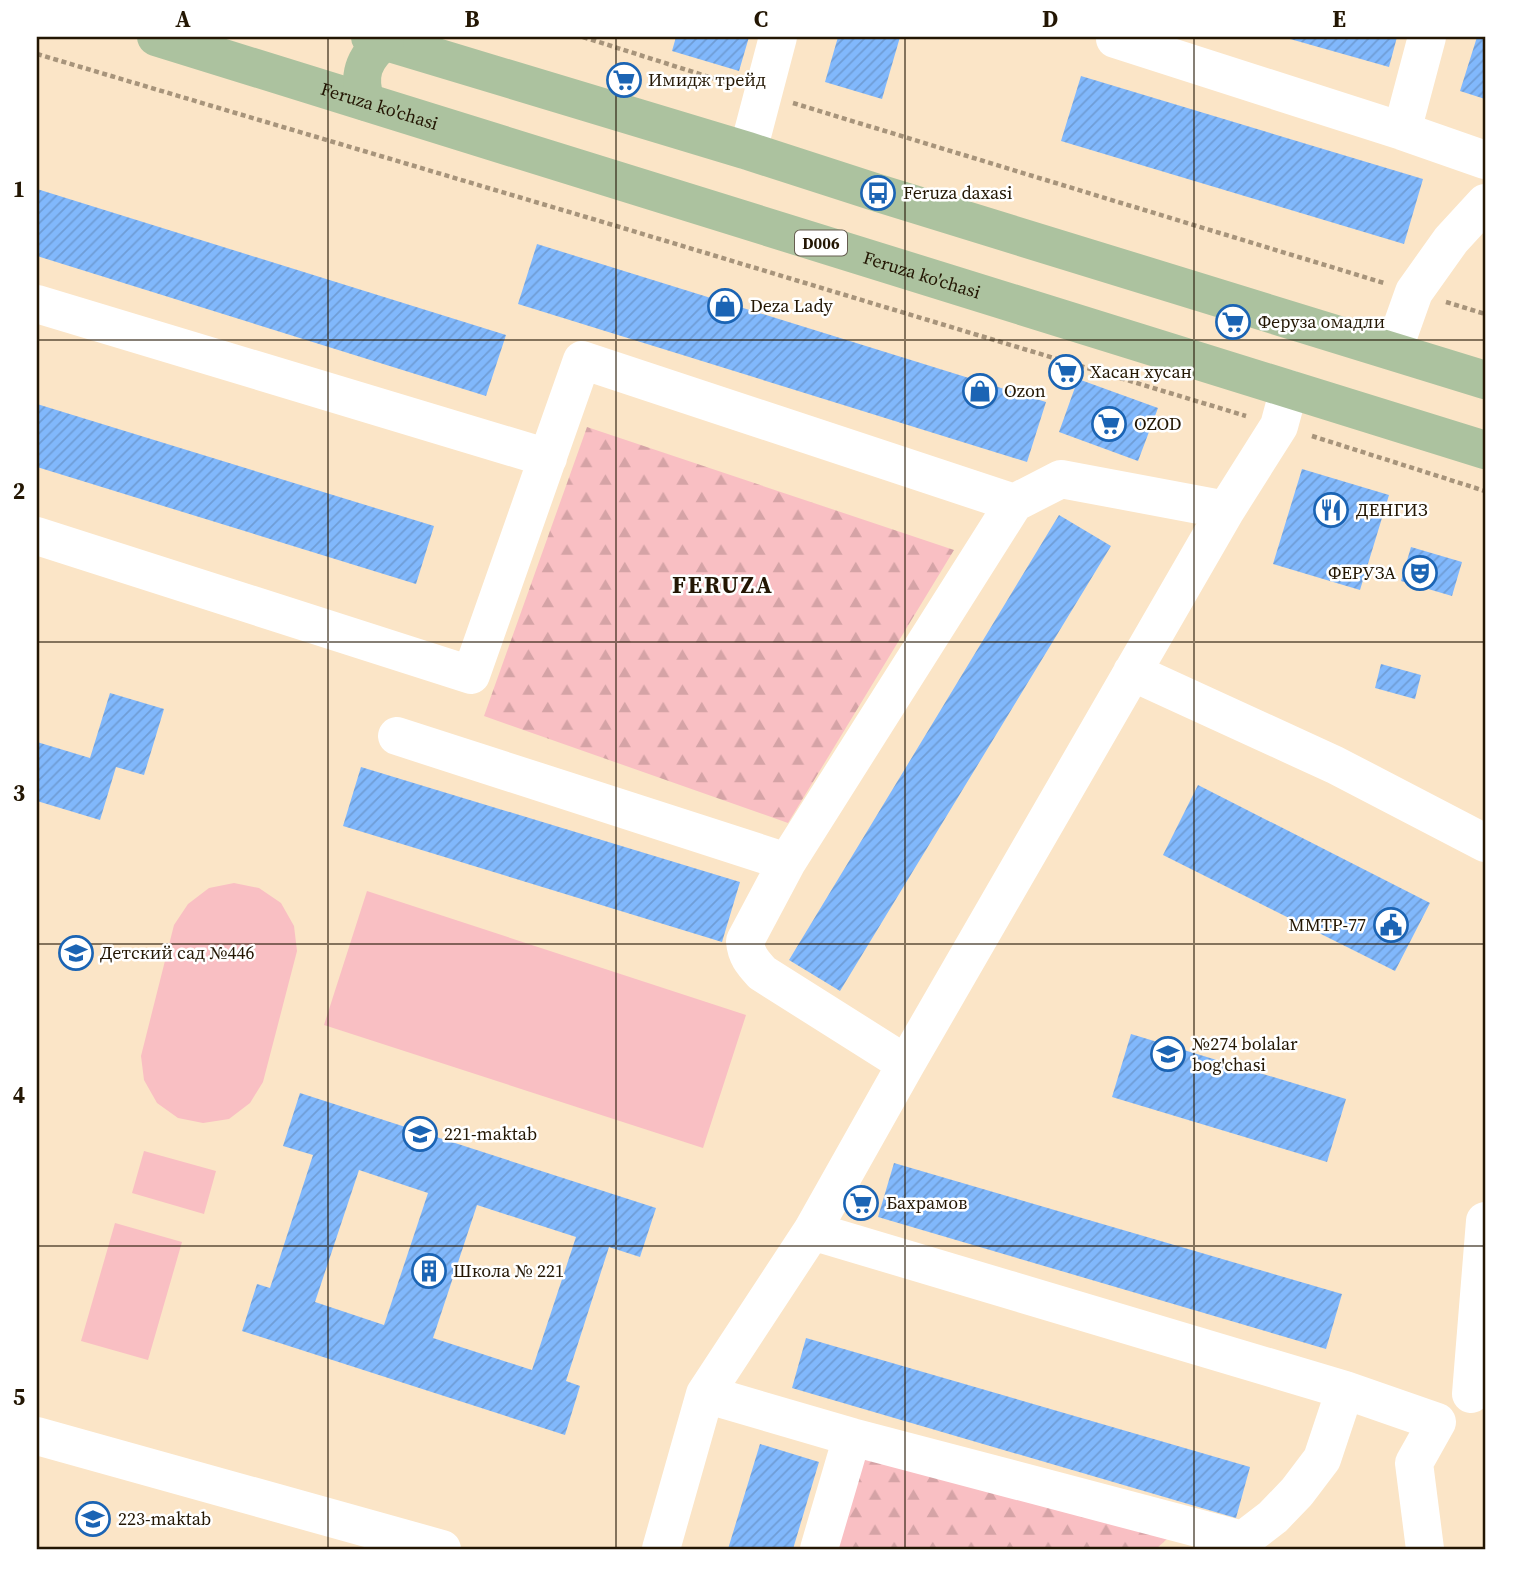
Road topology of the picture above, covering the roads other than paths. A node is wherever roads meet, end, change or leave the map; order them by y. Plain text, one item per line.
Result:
1 (156, 37) edge
2 (778, 37) edge
3 (1116, 37) edge
4 (1427, 37) edge
5 (378, 39) edge
6 (366, 102) junction
7 (1402, 131) junction
8 (748, 151) junction
9 (1485, 160) edge
10 (1485, 203) edge
11 (37, 304) edge
12 (1393, 351) junction
13 (1485, 380) edge
14 (1289, 389) junction
15 (1485, 450) edge
16 (548, 458) junction
17 (1014, 503) junction
18 (1226, 510) junction
19 (37, 536) edge
20 (1132, 672) junction
21 (397, 736) dead end
22 (1485, 843) edge
23 (787, 862) junction
24 (906, 1064) junction
25 (1485, 1221) edge
26 (812, 1231) junction
27 (1345, 1390) junction
28 (1478, 1392) edge
29 (705, 1394) junction
30 (1437, 1422) junction
31 (37, 1436) edge
32 (852, 1437) junction
33 (1237, 1545) edge
34 (442, 1549) edge
35 (662, 1549) edge
36 (819, 1549) edge
37 (1426, 1549) edge

1 - 6 main road, Feruza ko'chasi / D006
2 - 8 street
3 - 7 street
4 - 7 street
5 - 6 main road
5 - 8 main road
6 - 14 main road, Feruza ko'chasi / D006
7 - 9 street
8 - 12 main road
10 - 12 street
11 - 16 street
12 - 13 main road
14 - 15 main road, Feruza ko'chasi / D006
14 - 18 street
16 - 17 street
16 - 19 street
17 - 18 street
17 - 23 street
18 - 20 street
20 - 22 street
20 - 24 street
21 - 23 street
23 - 24 street
24 - 26 street
25 - 28 street
26 - 27 street
26 - 29 street
27 - 30 street
27 - 33 street
28 - 30 street
29 - 32 street
29 - 35 street
30 - 37 street
31 - 34 street
32 - 33 street
32 - 36 street

